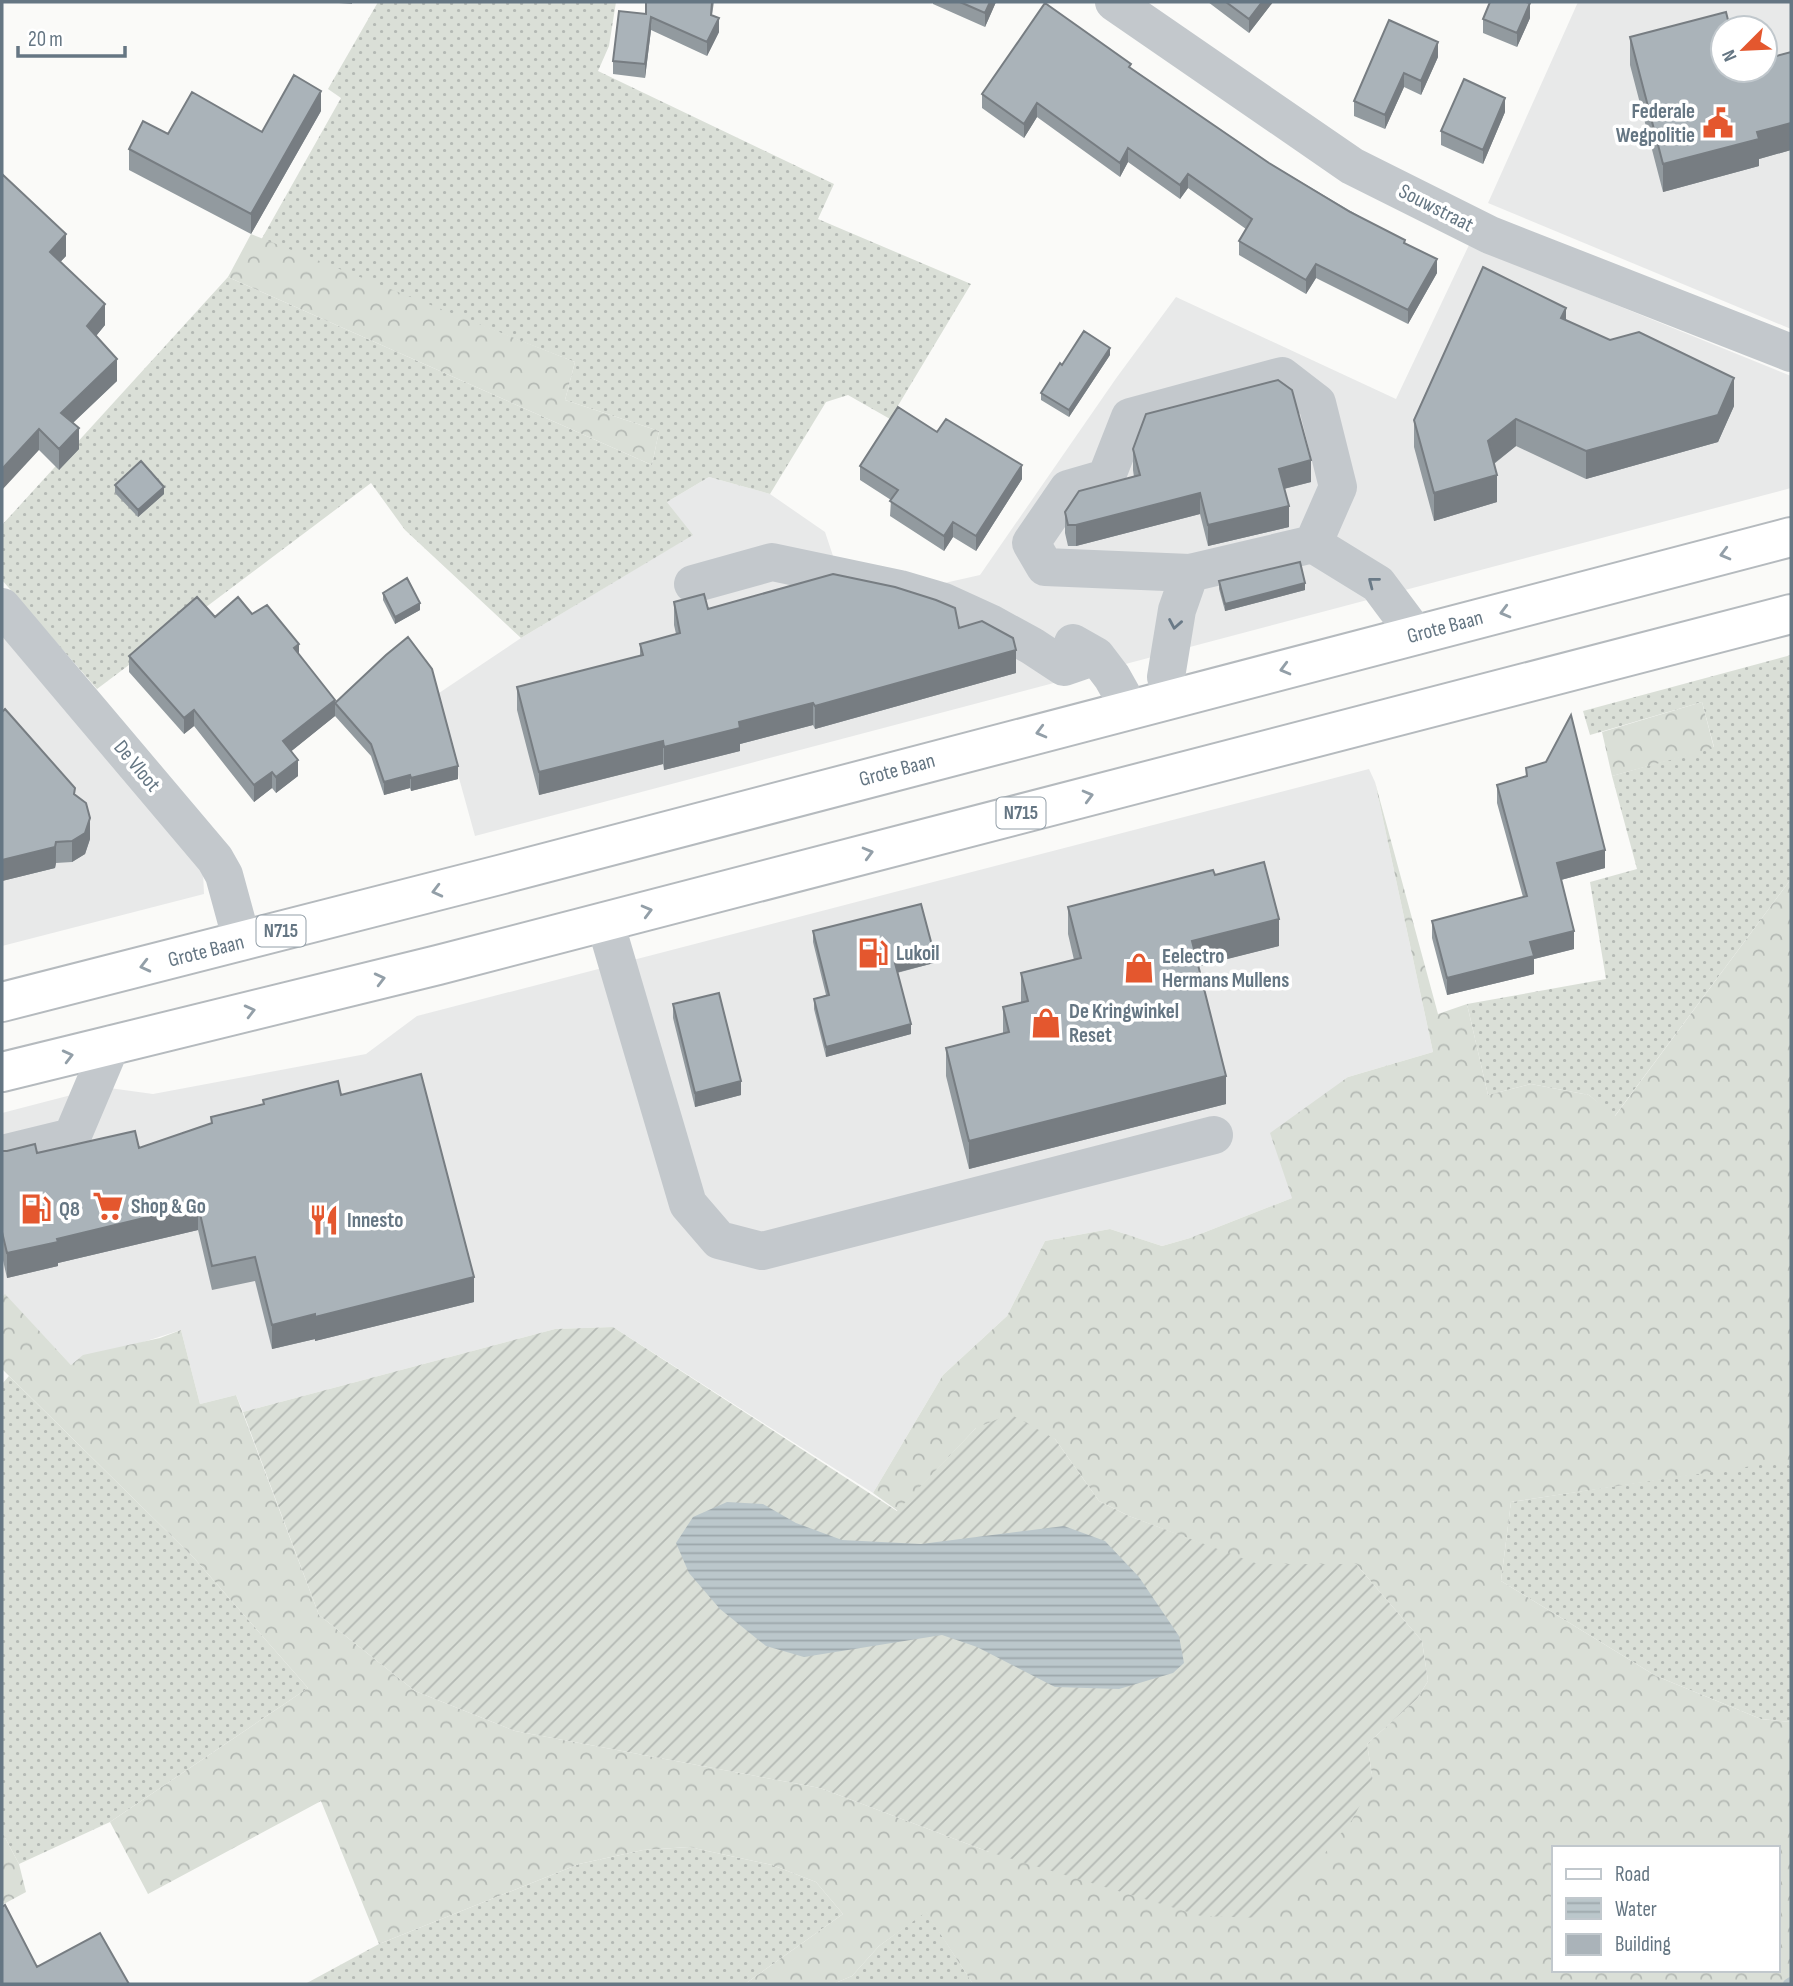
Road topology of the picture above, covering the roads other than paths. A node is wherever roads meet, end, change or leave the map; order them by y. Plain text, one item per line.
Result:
1 (1114, 2) edge
2 (1791, 353) edge
3 (1791, 537) edge
4 (1313, 544) junction
5 (1190, 573) junction
6 (693, 584) dead end
7 (2, 607) edge
8 (1791, 614) edge
9 (1416, 635) junction
10 (1062, 637) dead end
11 (1096, 656) junction
12 (1172, 698) junction
13 (1130, 709) junction
14 (605, 922) junction
15 (242, 942) junction
16 (2, 1002) edge
17 (110, 1045) junction
18 (2, 1072) edge
19 (1214, 1135) dead end
20 (2, 1154) edge

1 - 2 street, Souwstraat
3 -> 9 main road, Grote Baan / N715
4 - 5 street
4 - 5 street
9 -> 4 street
5 -> 12 street
6 - 11 street
7 - 15 street, De Vloot
14 -> 8 main road, N715
9 -> 12 main road, Grote Baan / N715
10 - 11 street
11 - 13 street
12 - 13 main road, Grote Baan / N715
13 -> 15 main road, Grote Baan / N715
17 -> 14 main road, N715
14 - 19 street
15 -> 16 main road, Grote Baan / N715
18 -> 17 main road, N715
17 - 20 street

